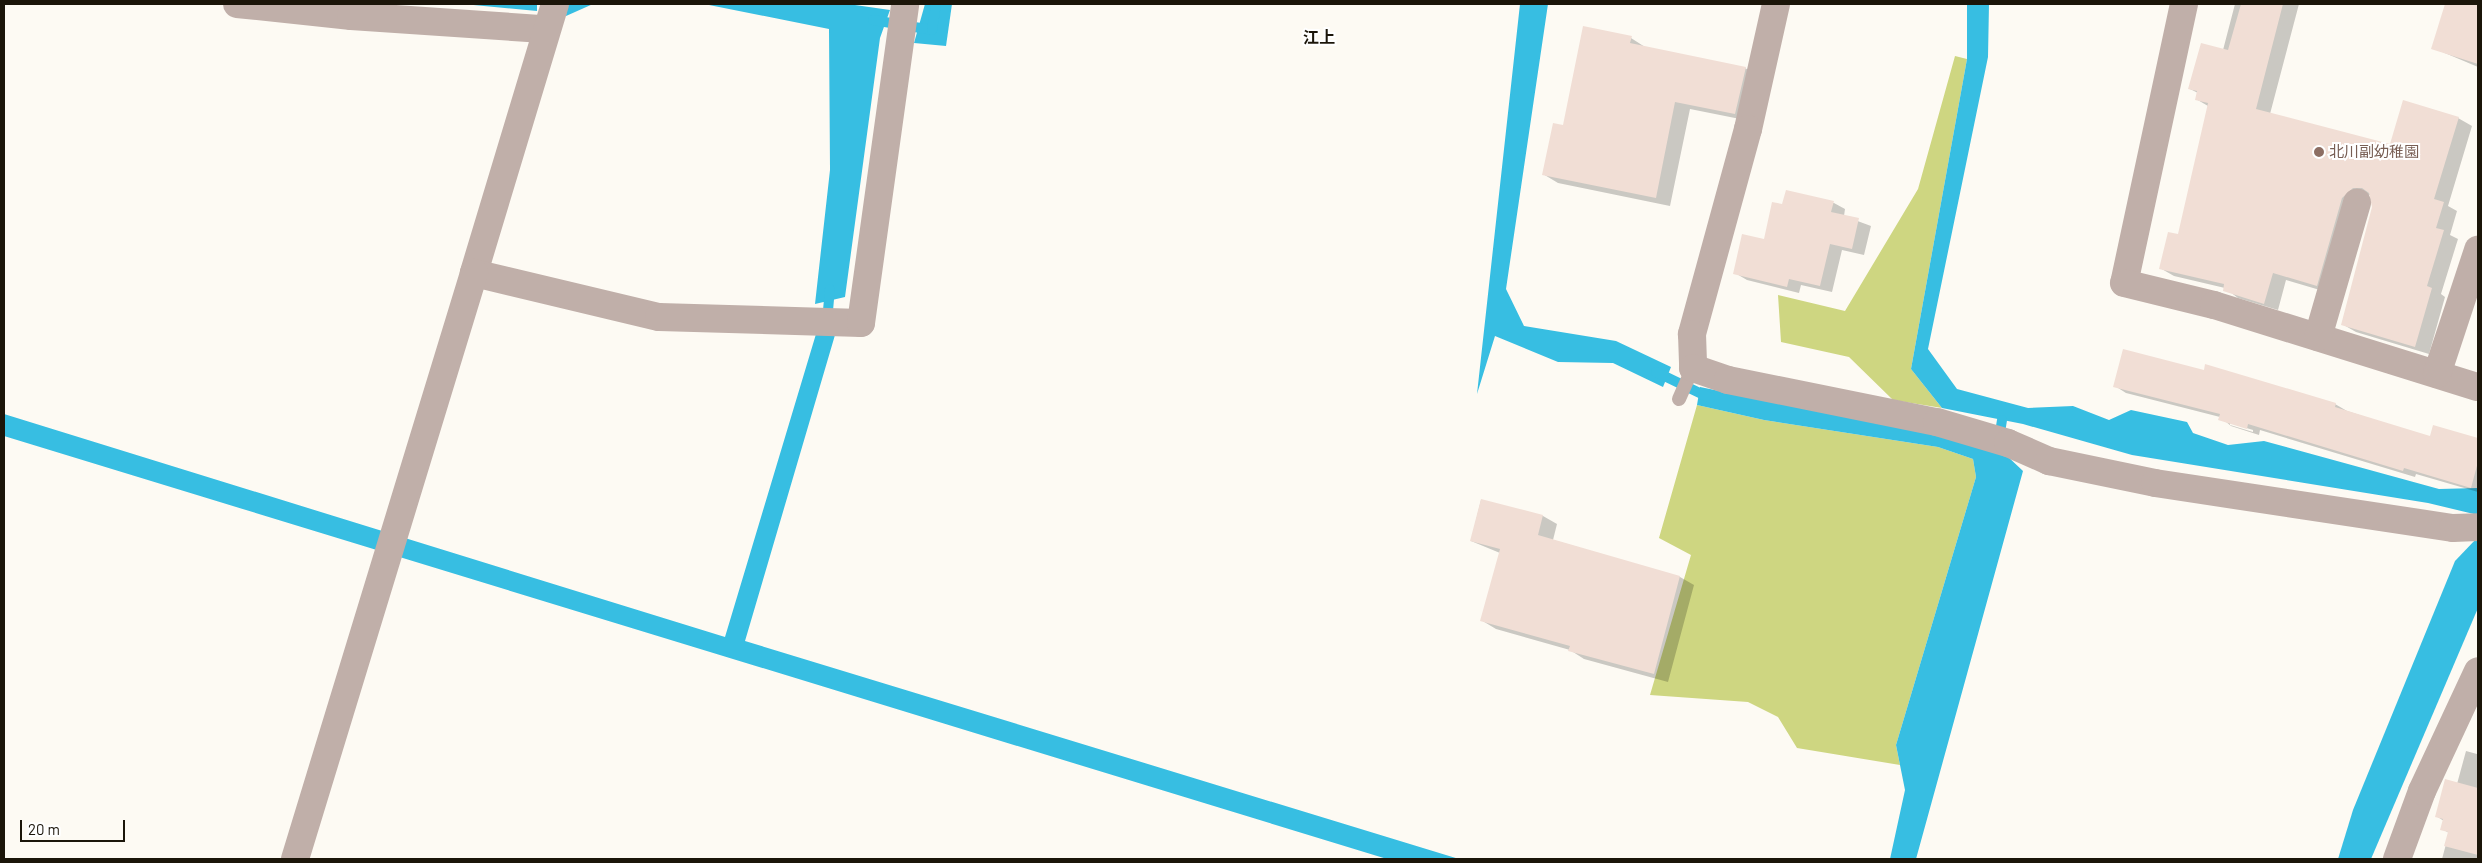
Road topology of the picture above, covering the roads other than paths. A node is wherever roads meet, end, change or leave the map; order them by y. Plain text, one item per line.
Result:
1 (236, 4) edge
2 (1776, 4) edge
3 (2184, 4) edge
4 (550, 16) edge
5 (903, 20) edge
6 (2357, 203) dead end
7 (2478, 250) edge
8 (474, 273) junction
9 (2318, 337) junction
10 (1690, 372) junction
11 (2437, 374) junction
12 (2478, 387) edge
13 (1679, 399) dead end
14 (2478, 527) edge
15 (2478, 671) edge
16 (295, 859) edge
17 (2396, 859) edge

1 - 4 street
2 - 10 street
3 - 9 street
4 - 8 street
5 - 8 street
6 - 9 street
7 - 11 street
8 - 16 street
9 - 11 street
10 - 13 lane
10 - 14 street
11 - 12 street
15 - 17 street

